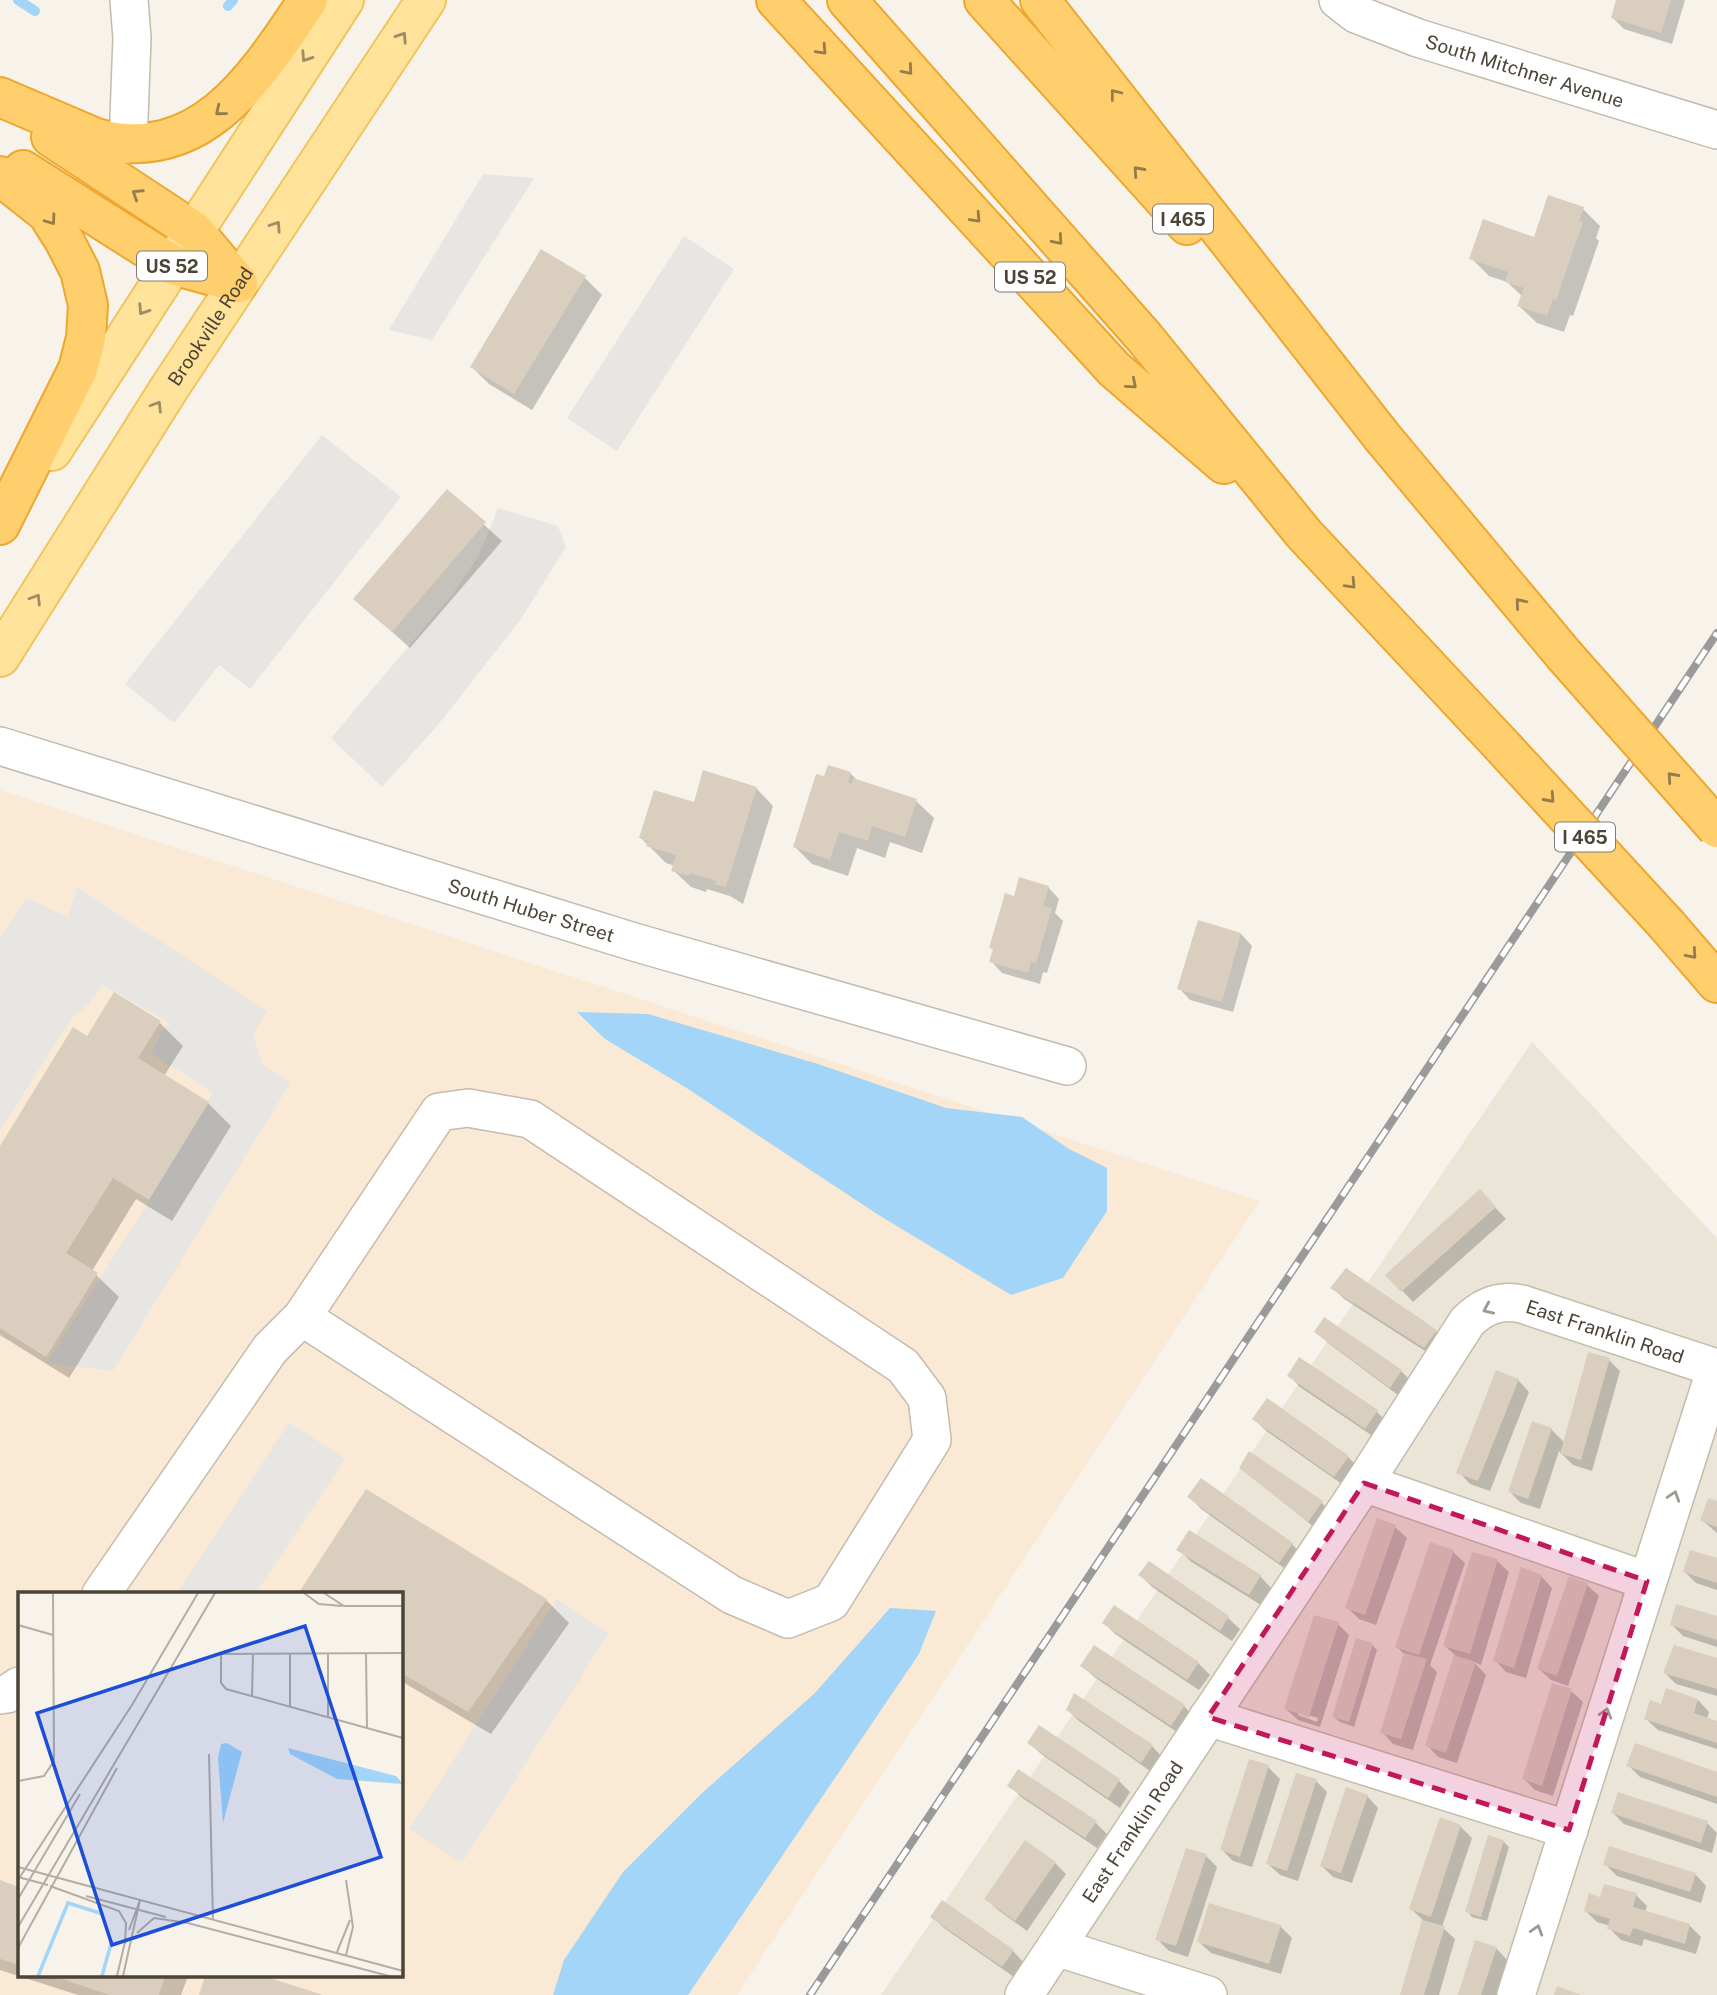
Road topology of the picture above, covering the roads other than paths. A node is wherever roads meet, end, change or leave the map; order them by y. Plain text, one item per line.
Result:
1 (129, 0) edge
2 (308, 0) edge
3 (344, 0) edge
4 (426, 0) edge
5 (776, 0) edge
6 (847, 0) edge
7 (984, 0) edge
8 (1040, 0) edge
9 (1338, 0) edge
10 (0, 97) edge
11 (0, 103) edge
12 (1717, 130) edge
13 (128, 144) junction
14 (0, 157) edge
15 (0, 176) edge
16 (194, 232) junction
17 (173, 265) junction
18 (238, 283) junction
19 (1383, 438) junction
20 (0, 524) edge
21 (0, 532) edge
22 (1304, 534) junction
23 (0, 657) edge
24 (0, 746) edge
25 (1717, 828) edge
26 (1717, 983) edge
27 (1067, 1066) dead end
28 (302, 1317) junction
29 (1364, 1483) junction
30 (1647, 1581) junction
31 (102, 1592) edge
32 (18, 1686) edge
33 (0, 1695) edge
34 (1208, 1717) junction
35 (1569, 1830) junction
36 (1056, 1947) junction
37 (1024, 1995) edge
38 (1208, 1995) edge
39 (1516, 1995) edge

1 - 13 street
2 -> 13 highway
3 -> 16 main road, US 52
18 -> 4 main road, Brookville Road
5 -> 22 highway, US 52
6 -> 22 highway, I 465
19 -> 7 highway, I 465
19 -> 8 highway
9 - 12 street, South Mitchner Avenue
10 - 13 highway
16 -> 11 highway, US 52
14 - 17 highway
15 -> 20 highway
16 - 17 main road, US 52
16 - 18 highway, US 52
17 - 18 highway
17 -> 21 main road, US 52
23 -> 18 main road, Brookville Road / US 52
25 -> 19 highway, I 465, bridge
22 -> 26 highway, I 465, bridge
24 - 27 street, South Huber Street
28 - 28 street
28 - 31 street
29 - 30 street
30 -> 29 street, East Franklin Road
29 - 34 street, East Franklin Road
35 -> 30 street, East Franklin Road
32 - 33 street
34 - 35 street
34 - 36 street, East Franklin Road
39 -> 35 street, East Franklin Road
36 - 37 street, East Franklin Road
36 - 38 street

